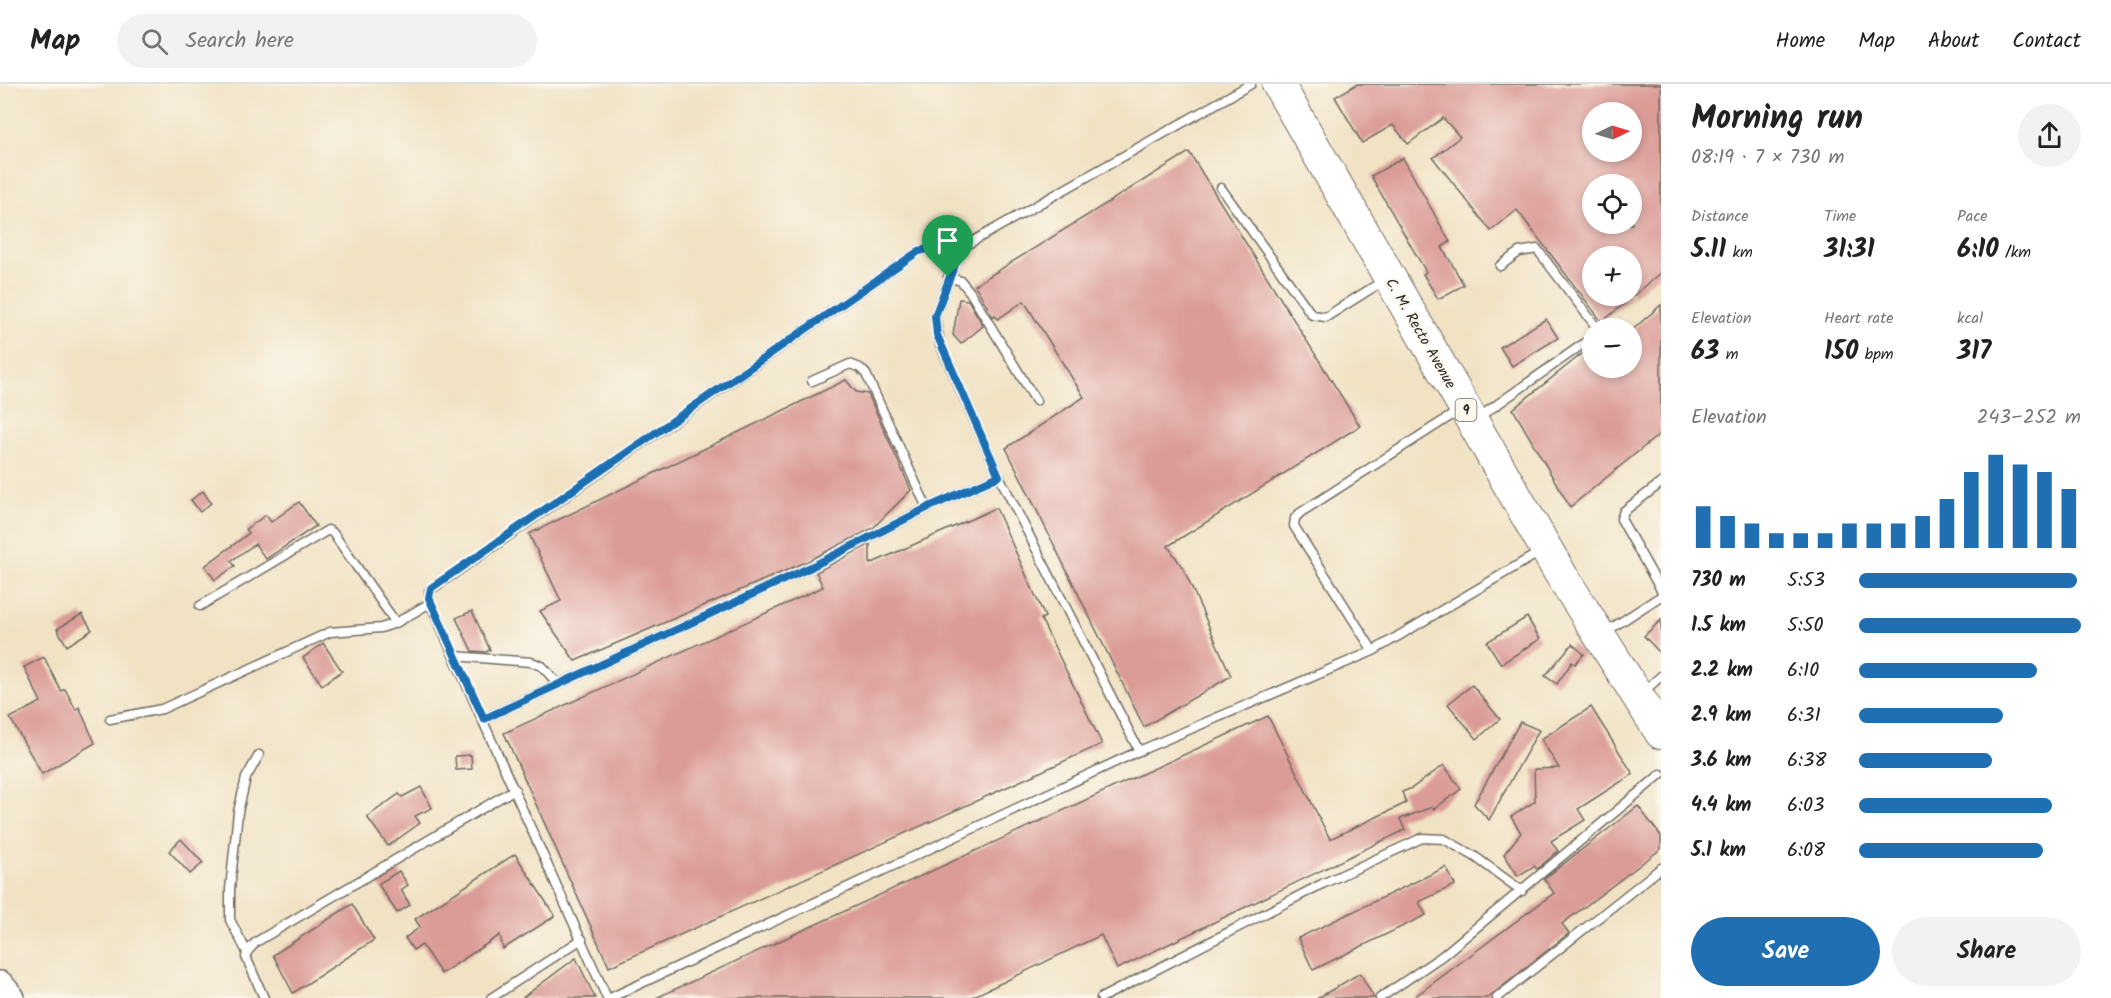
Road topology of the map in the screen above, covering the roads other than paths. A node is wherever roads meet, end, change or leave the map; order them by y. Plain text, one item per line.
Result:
1 (1251, 84) edge
2 (1278, 84) edge
3 (1221, 188) dead end
4 (961, 248) junction
5 (1500, 266) dead end
6 (948, 277) junction
7 (1389, 277) junction
8 (1589, 318) edge
9 (1582, 344) edge
10 (812, 381) dead end
11 (1036, 401) dead end
12 (1469, 414) junction
13 (999, 476) junction
14 (1661, 483) edge
15 (927, 508) junction
16 (1546, 549) junction
17 (1661, 590) edge
18 (1661, 596) edge
19 (430, 603) junction
20 (200, 606) dead end
21 (396, 623) junction
22 (1599, 636) junction
23 (1373, 651) junction
24 (455, 656) junction
25 (1661, 676) edge
26 (558, 684) junction
27 (1638, 697) junction
28 (110, 719) dead end
29 (484, 719) junction
30 (1661, 733) edge
31 (1139, 751) junction
32 (259, 755) dead end
33 (1661, 774) edge
34 (515, 789) junction
35 (1661, 868) edge
36 (1522, 891) junction
37 (582, 939) junction
38 (247, 952) junction
39 (0, 985) edge
40 (11, 998) edge
41 (264, 998) edge
42 (490, 998) edge
43 (609, 998) edge
44 (1101, 998) edge
45 (1380, 998) edge
46 (1497, 998) edge

1 - 4 lane
2 - 7 highway, C. M. Recto Avenue / 9
3 - 7 lane
4 - 6 lane
4 - 19 lane
5 - 8 lane
6 - 11 lane
6 - 13 lane
7 - 12 highway, C. M. Recto Avenue / 9
9 - 12 lane
10 - 15 lane
12 - 16 highway, C. M. Recto Avenue / 9
12 - 23 lane
13 - 15 lane
13 - 31 lane
14 - 17 lane
15 - 26 lane
16 - 22 highway, C. M. Recto Avenue / 9
16 - 23 lane
18 - 22 lane
19 - 21 lane
19 - 24 lane
20 - 21 lane
21 - 28 lane
22 - 27 highway, C. M. Recto Avenue / 9
23 - 31 lane
24 - 26 lane
24 - 29 lane
25 - 27 lane
26 - 29 lane
27 - 30 highway, C. M. Recto Avenue / 9
29 - 34 lane
31 - 43 lane
32 - 38 lane
33 - 36 lane
34 - 37 lane
34 - 38 lane
35 - 46 lane
36 - 44 lane
36 - 45 lane
37 - 42 lane
37 - 43 lane
38 - 41 lane
39 - 40 main road

